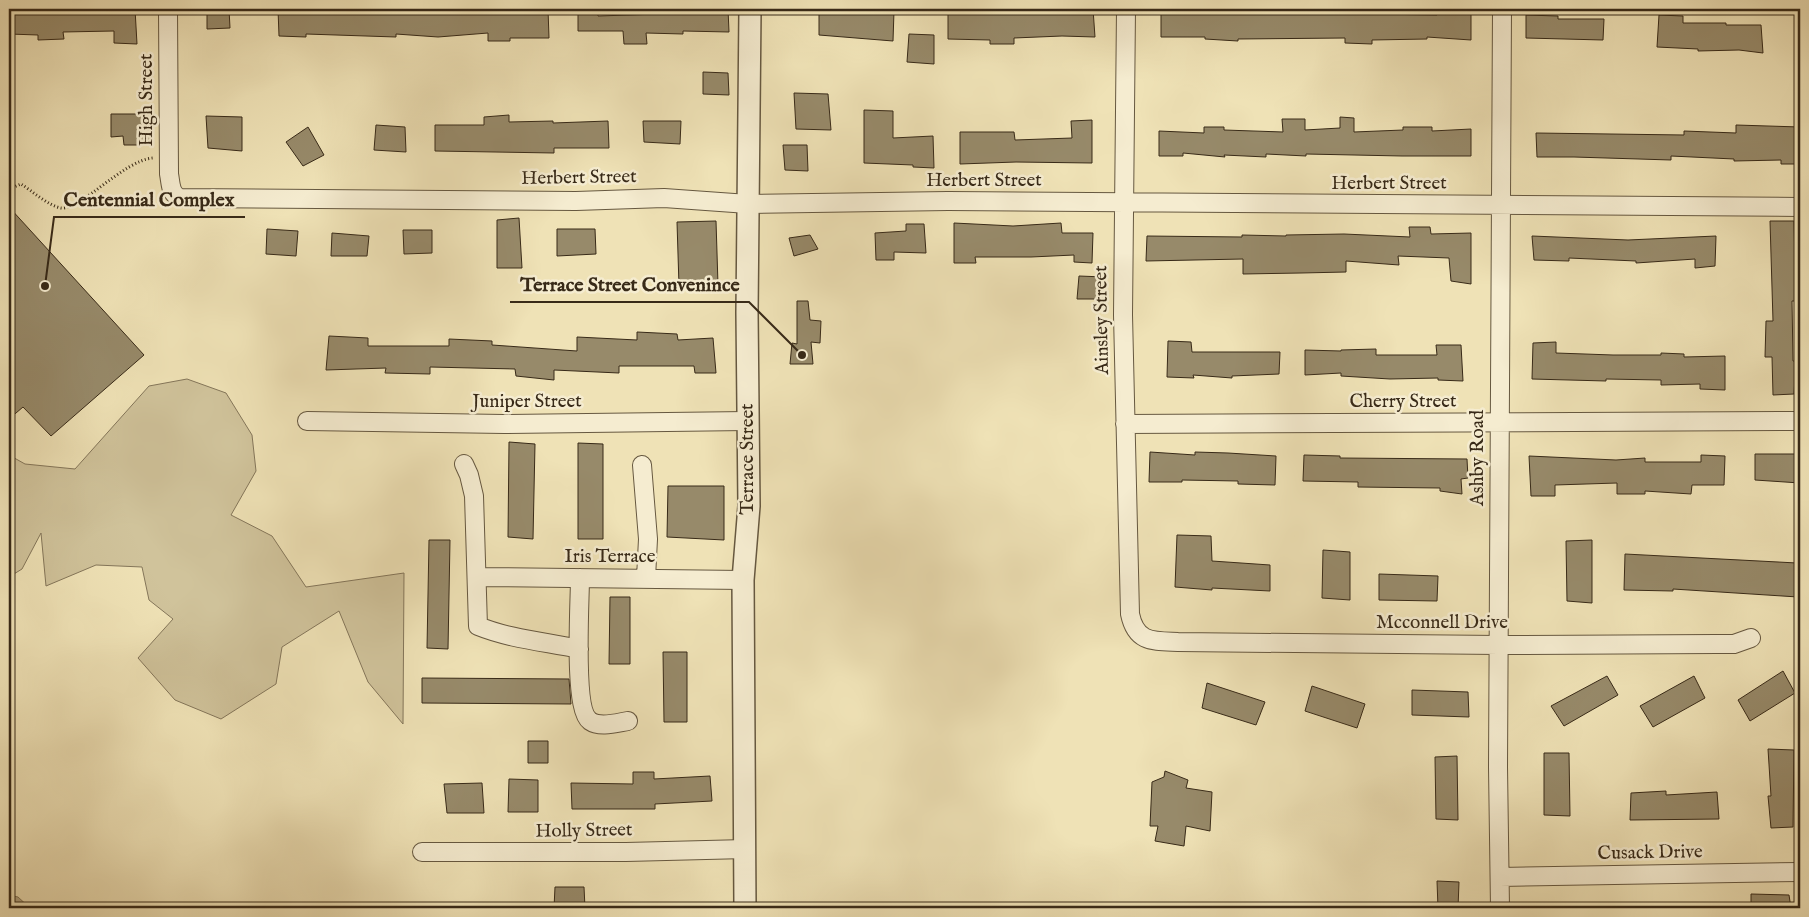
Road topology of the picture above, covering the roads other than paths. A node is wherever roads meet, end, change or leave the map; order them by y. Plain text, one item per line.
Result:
1 (168, 9) edge
2 (750, 9) edge
3 (1126, 9) edge
4 (1502, 9) edge
5 (172, 190) joint
6 (748, 204) junction
7 (1123, 204) junction
8 (1502, 205) junction
9 (1800, 208) edge
10 (747, 420) junction
11 (1800, 421) edge
12 (307, 422) dead end
13 (1499, 423) junction
14 (1125, 424) junction
15 (464, 464) dead end
16 (642, 465) dead end
17 (477, 577) junction
18 (580, 578) junction
19 (646, 578) junction
20 (743, 580) junction
21 (1137, 630) joint
22 (1751, 638) dead end
23 (1500, 645) junction
24 (579, 649) junction
25 (628, 722) dead end
26 (746, 849) junction
27 (422, 852) dead end
28 (1800, 872) edge
29 (1500, 877) junction
30 (745, 908) edge
31 (1500, 908) edge

1 - 5 street, High Street
2 - 6 street, Terrace Street
3 - 7 street, Ainsley Street
4 - 8 street, Ashby Road
5 - 6 street, Herbert Street
6 - 7 street, Herbert Street
6 - 10 street, Terrace Street
7 - 8 street, Herbert Street
7 - 14 street, Ainsley Street
8 - 9 street, Herbert Street
8 - 13 street, Ashby Road
10 - 12 street, Juniper Street
10 - 20 street, Terrace Street
11 - 13 street, Cherry Street
13 - 14 street, Cherry Street
13 - 23 street, Ashby Road
14 - 21 street, Ainsley Street
15 - 17 street
16 - 19 street
17 - 18 street, Iris Terrace
17 - 24 street
18 - 19 street, Iris Terrace
18 - 24 street
19 - 20 street, Iris Terrace
20 - 26 street, Terrace Street
21 - 23 street, Mcconnell Drive
22 - 23 street, Mcconnell Drive
23 - 29 street, Ashby Road
24 - 25 street
26 - 27 street, Holly Street
26 - 30 street, Terrace Street
28 - 29 street, Cusack Drive
29 - 31 street, Ashby Road

